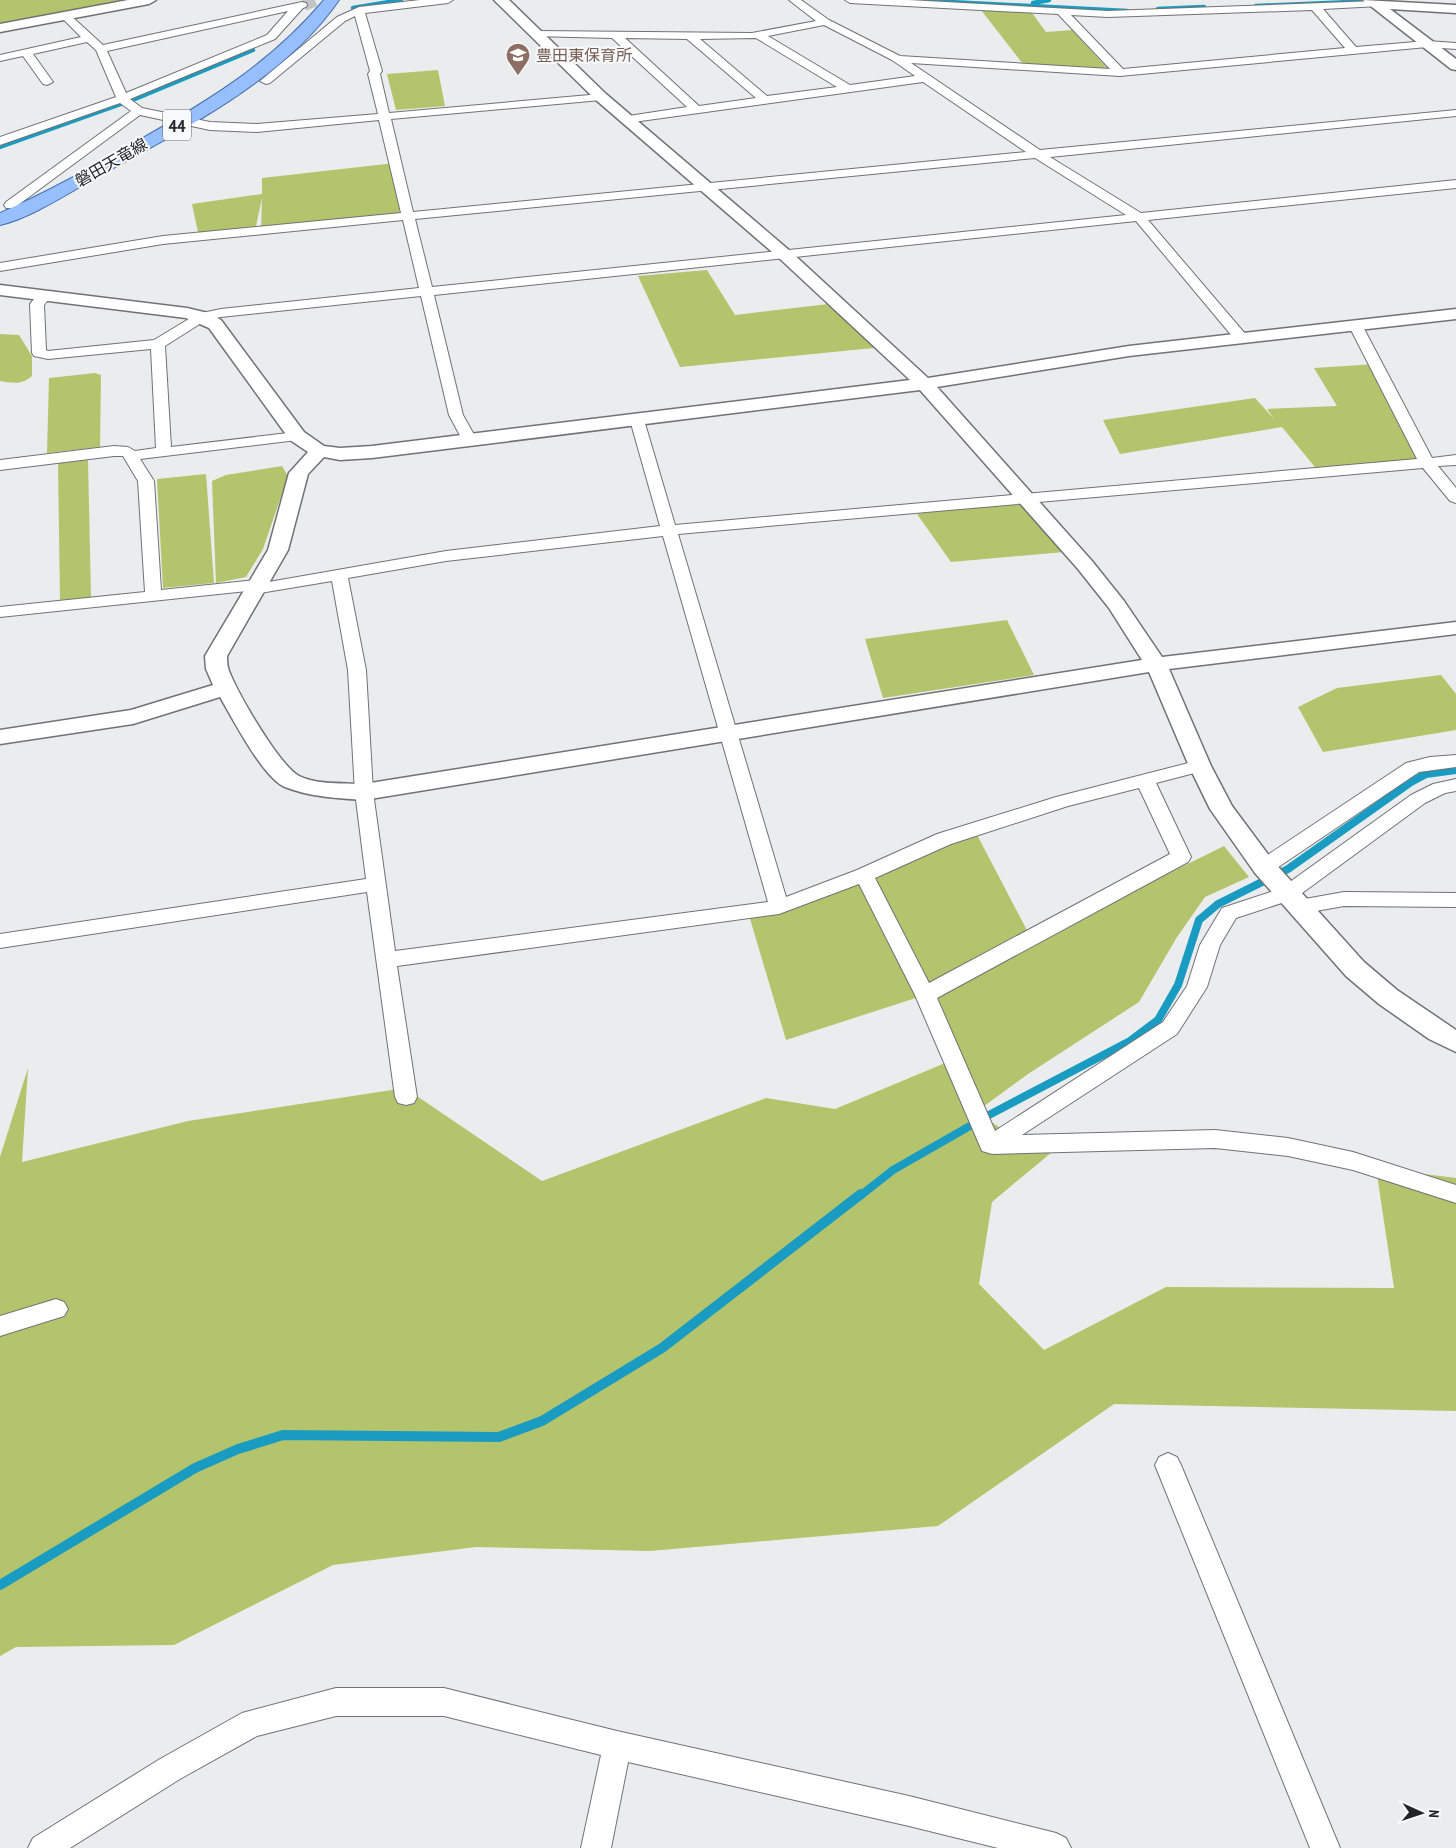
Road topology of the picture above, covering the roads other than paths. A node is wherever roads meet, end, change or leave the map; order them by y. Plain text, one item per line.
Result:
1 (149, 0) edge
2 (332, 0) edge
3 (448, 0) edge
4 (501, 0) edge
5 (794, 0) edge
6 (850, 0) edge
7 (964, 2) edge
8 (1373, 2) edge
9 (1315, 6) junction
10 (1456, 9) edge
11 (359, 10) junction
12 (1062, 12) junction
13 (65, 16) junction
14 (824, 22) junction
15 (0, 28) edge
16 (537, 34) junction
17 (614, 34) junction
18 (688, 34) junction
19 (758, 35) junction
20 (90, 38) junction
21 (1427, 44) junction
22 (1456, 46) edge
23 (101, 49) junction
24 (1353, 51) junction
25 (26, 52) junction
26 (0, 58) edge
27 (896, 58) junction
28 (229, 65) dead end
29 (1456, 66) edge
30 (1120, 73) junction
31 (926, 78) junction
32 (266, 81) dead end
33 (47, 82) dead end
34 (847, 88) junction
35 (601, 98) junction
36 (765, 100) junction
37 (129, 104) junction
38 (696, 109) junction
39 (1456, 113) edge
40 (384, 117) junction
41 (626, 119) junction
42 (183, 121) junction
43 (0, 141) edge
44 (0, 152) edge
45 (1039, 155) junction
46 (1456, 184) edge
47 (704, 187) junction
48 (11, 205) edge
49 (409, 216) junction
50 (1139, 217) junction
51 (0, 220) edge
52 (784, 254) junction
53 (0, 267) edge
54 (0, 290) edge
55 (426, 292) junction
56 (44, 296) junction
57 (1456, 314) edge
58 (202, 317) junction
59 (1356, 326) junction
60 (1242, 339) junction
61 (158, 344) junction
62 (924, 384) junction
63 (637, 420) junction
64 (296, 436) junction
65 (469, 440) junction
66 (319, 451) junction
67 (164, 452) junction
68 (130, 456) junction
69 (1456, 460) edge
70 (1427, 463) junction
71 (0, 465) edge
72 (1023, 497) junction
73 (1456, 498) edge
74 (669, 530) junction
75 (339, 575) junction
76 (255, 587) junction
77 (153, 595) junction
78 (0, 612) edge
79 (1456, 628) edge
80 (1156, 664) junction
81 (226, 688) junction
82 (728, 734) junction
83 (0, 737) edge
84 (1456, 761) edge
85 (1200, 766) junction
86 (1145, 780) junction
87 (1456, 785) edge
88 (364, 792) junction
89 (1264, 867) junction
90 (864, 875) junction
91 (377, 884) junction
92 (1456, 900) edge
93 (1293, 901) junction
94 (779, 907) junction
95 (0, 940) edge
96 (386, 960) junction
97 (925, 995) junction
98 (1456, 1042) edge
99 (406, 1097) dead end
100 (990, 1145) junction
101 (1456, 1194) edge
102 (56, 1308) dead end
103 (0, 1326) edge
104 (1168, 1465) dead end
105 (617, 1745) junction
106 (43, 1848) edge
107 (596, 1848) edge
108 (1056, 1848) edge
109 (1325, 1848) edge

1 - 13 street
2 - 42 main road, 磐田天竜線 / 44
3 - 11 street
4 - 16 street
5 - 14 street
6 - 7 street
7 - 12 street
8 - 9 street
8 - 10 street
8 - 21 street
9 - 12 street
9 - 24 street
11 - 32 street
11 - 40 street
12 - 30 street
13 - 15 street
13 - 20 street
14 - 19 street
14 - 27 street
16 - 17 street
16 - 35 street
17 - 18 street
17 - 38 street
18 - 19 street
18 - 36 street
19 - 34 street
20 - 23 street
20 - 25 street
21 - 22 street
21 - 24 street
21 - 29 street
23 - 37 street
23 - 37 street
24 - 30 street
25 - 26 street
25 - 33 street
27 - 30 street
27 - 31 street
28 - 37 street
31 - 34 street
31 - 45 street
34 - 36 street
35 - 40 street
35 - 41 street
36 - 38 street
37 - 42 street
37 - 43 street
37 - 44 street
37 - 48 street
38 - 41 street
39 - 45 street
40 - 42 street
40 - 49 street
41 - 47 street
42 - 48 main road, 磐田天竜線 / 44
45 - 47 street
45 - 50 street
46 - 50 street
47 - 49 street
47 - 52 street
48 - 51 main road, 磐田天竜線 / 44
49 - 53 street
49 - 55 street
50 - 52 street
50 - 60 street
52 - 55 street
52 - 62 street
54 - 56 street
55 - 58 street
55 - 65 street
56 - 58 street
56 - 61 street
57 - 59 street
58 - 61 street
58 - 64 street
59 - 60 street
59 - 70 street
60 - 62 street
61 - 67 street
62 - 63 street
62 - 72 street
63 - 65 street
63 - 74 street
64 - 66 street
64 - 67 street
65 - 66 street
66 - 76 street
67 - 68 street
68 - 71 street
68 - 77 street
69 - 70 street
70 - 72 street
70 - 73 street
72 - 74 street
72 - 80 street
74 - 75 street
74 - 82 street
75 - 76 street
75 - 88 street
76 - 77 street
76 - 81 street
77 - 78 street
79 - 80 street
80 - 82 street
80 - 85 street
81 - 83 street
81 - 88 street
82 - 88 street
82 - 94 street
84 - 89 street
85 - 86 street
85 - 89 street
86 - 90 street
86 - 97 street
87 - 93 street
88 - 91 street
89 - 93 street
90 - 94 street
90 - 97 street
91 - 95 street
91 - 96 street
92 - 93 street
93 - 98 street
93 - 100 street
94 - 96 street
96 - 99 street
97 - 100 street
100 - 101 street
102 - 103 street
104 - 109 street
105 - 106 street
105 - 107 street
105 - 108 street

